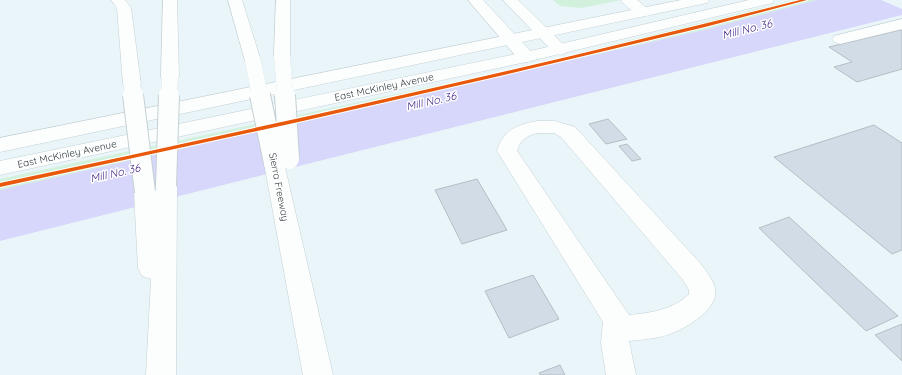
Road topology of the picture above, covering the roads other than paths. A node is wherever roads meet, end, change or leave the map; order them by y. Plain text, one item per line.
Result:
1 (118, 0) edge
2 (170, 0) edge
3 (235, 0) edge
4 (283, 0) edge
5 (475, 0) edge
6 (510, 0) edge
7 (628, 0) edge
8 (702, 0) edge
9 (767, 0) edge
10 (645, 12) junction
11 (902, 24) edge
12 (543, 33) junction
13 (840, 39) dead end
14 (511, 40) junction
15 (560, 50) junction
16 (526, 57) junction
17 (0, 145) edge
18 (281, 161) junction
19 (0, 168) edge
20 (155, 189) junction
21 (616, 330) junction
22 (160, 375) edge
23 (318, 375) edge
24 (621, 375) edge

1 - 20 main road, bridge
2 - 20 main road, bridge
3 - 18 main road, Sierra Freeway, bridge
4 - 18 main road, bridge
5 - 14 main road
6 - 12 main road
7 - 10 main road
8 - 10 main road, East McKinley Avenue
9 - 15 main road, East McKinley Avenue
10 - 12 main road, East McKinley Avenue
11 - 13 main road
12 - 14 main road, East McKinley Avenue
12 - 15 main road
14 - 16 main road
14 - 17 main road, East McKinley Avenue
15 - 16 main road, East McKinley Avenue
16 - 19 main road, East McKinley Avenue
18 - 23 main road, Sierra Freeway
20 - 22 main road
21 - 21 main road
21 - 24 main road

